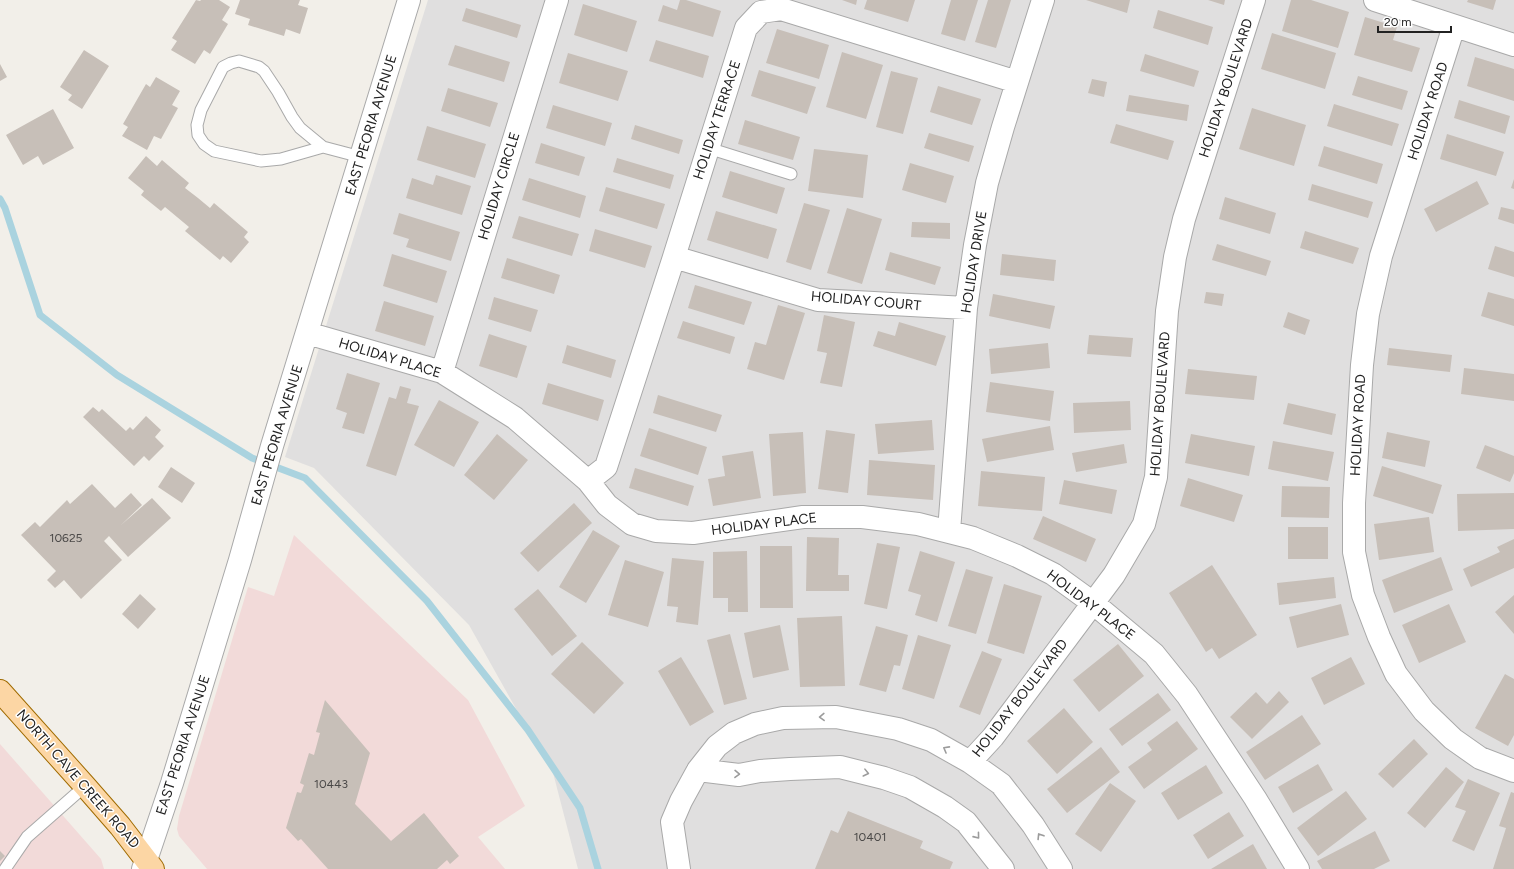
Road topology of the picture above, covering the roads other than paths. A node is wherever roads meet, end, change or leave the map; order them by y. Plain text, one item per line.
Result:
1 (409, 0) edge
2 (557, 0) edge
3 (1043, 0) edge
4 (1254, 0) edge
5 (1375, 0) edge
6 (1454, 26) junction
7 (1514, 45) edge
8 (1017, 82) junction
9 (323, 147) junction
10 (708, 148) junction
11 (362, 157) junction
12 (792, 174) dead end
13 (674, 257) junction
14 (966, 308) junction
15 (307, 333) junction
16 (442, 372) junction
17 (588, 481) junction
18 (950, 531) junction
19 (1093, 603) junction
20 (0, 691) edge
21 (970, 762) junction
22 (698, 770) junction
23 (1514, 772) edge
24 (85, 786) junction
25 (148, 866) edge
26 (5, 869) edge
27 (679, 869) edge
28 (1002, 869) edge
29 (1061, 869) edge
30 (1298, 869) edge

1 - 11 street, EAST PEORIA AVENUE
2 - 16 street, HOLIDAY CIRCLE
3 - 8 street, HOLIDAY DRIVE
4 - 19 street, HOLIDAY BOULEVARD
5 - 6 street
6 - 7 street
6 - 23 street, HOLIDAY ROAD
8 - 10 street, HOLIDAY TERRACE
8 - 14 street, HOLIDAY DRIVE
9 - 9 lane
9 - 11 lane
10 - 12 lane
10 - 13 street, HOLIDAY TERRACE
11 - 15 street, EAST PEORIA AVENUE
13 - 14 street, HOLIDAY COURT
13 - 17 street, HOLIDAY TERRACE
14 - 18 street, HOLIDAY DRIVE
15 - 16 street, HOLIDAY PLACE
15 - 25 street, EAST PEORIA AVENUE
16 - 17 street, HOLIDAY PLACE
17 - 18 street, HOLIDAY PLACE
18 - 19 street, HOLIDAY PLACE
19 - 21 street, HOLIDAY BOULEVARD
19 - 30 street, HOLIDAY PLACE
20 - 24 main road, NORTH CAVE CREEK ROAD
21 -> 22 street
29 -> 21 street
22 - 27 street
22 -> 28 street
24 - 25 main road, NORTH CAVE CREEK ROAD
24 - 26 lane

